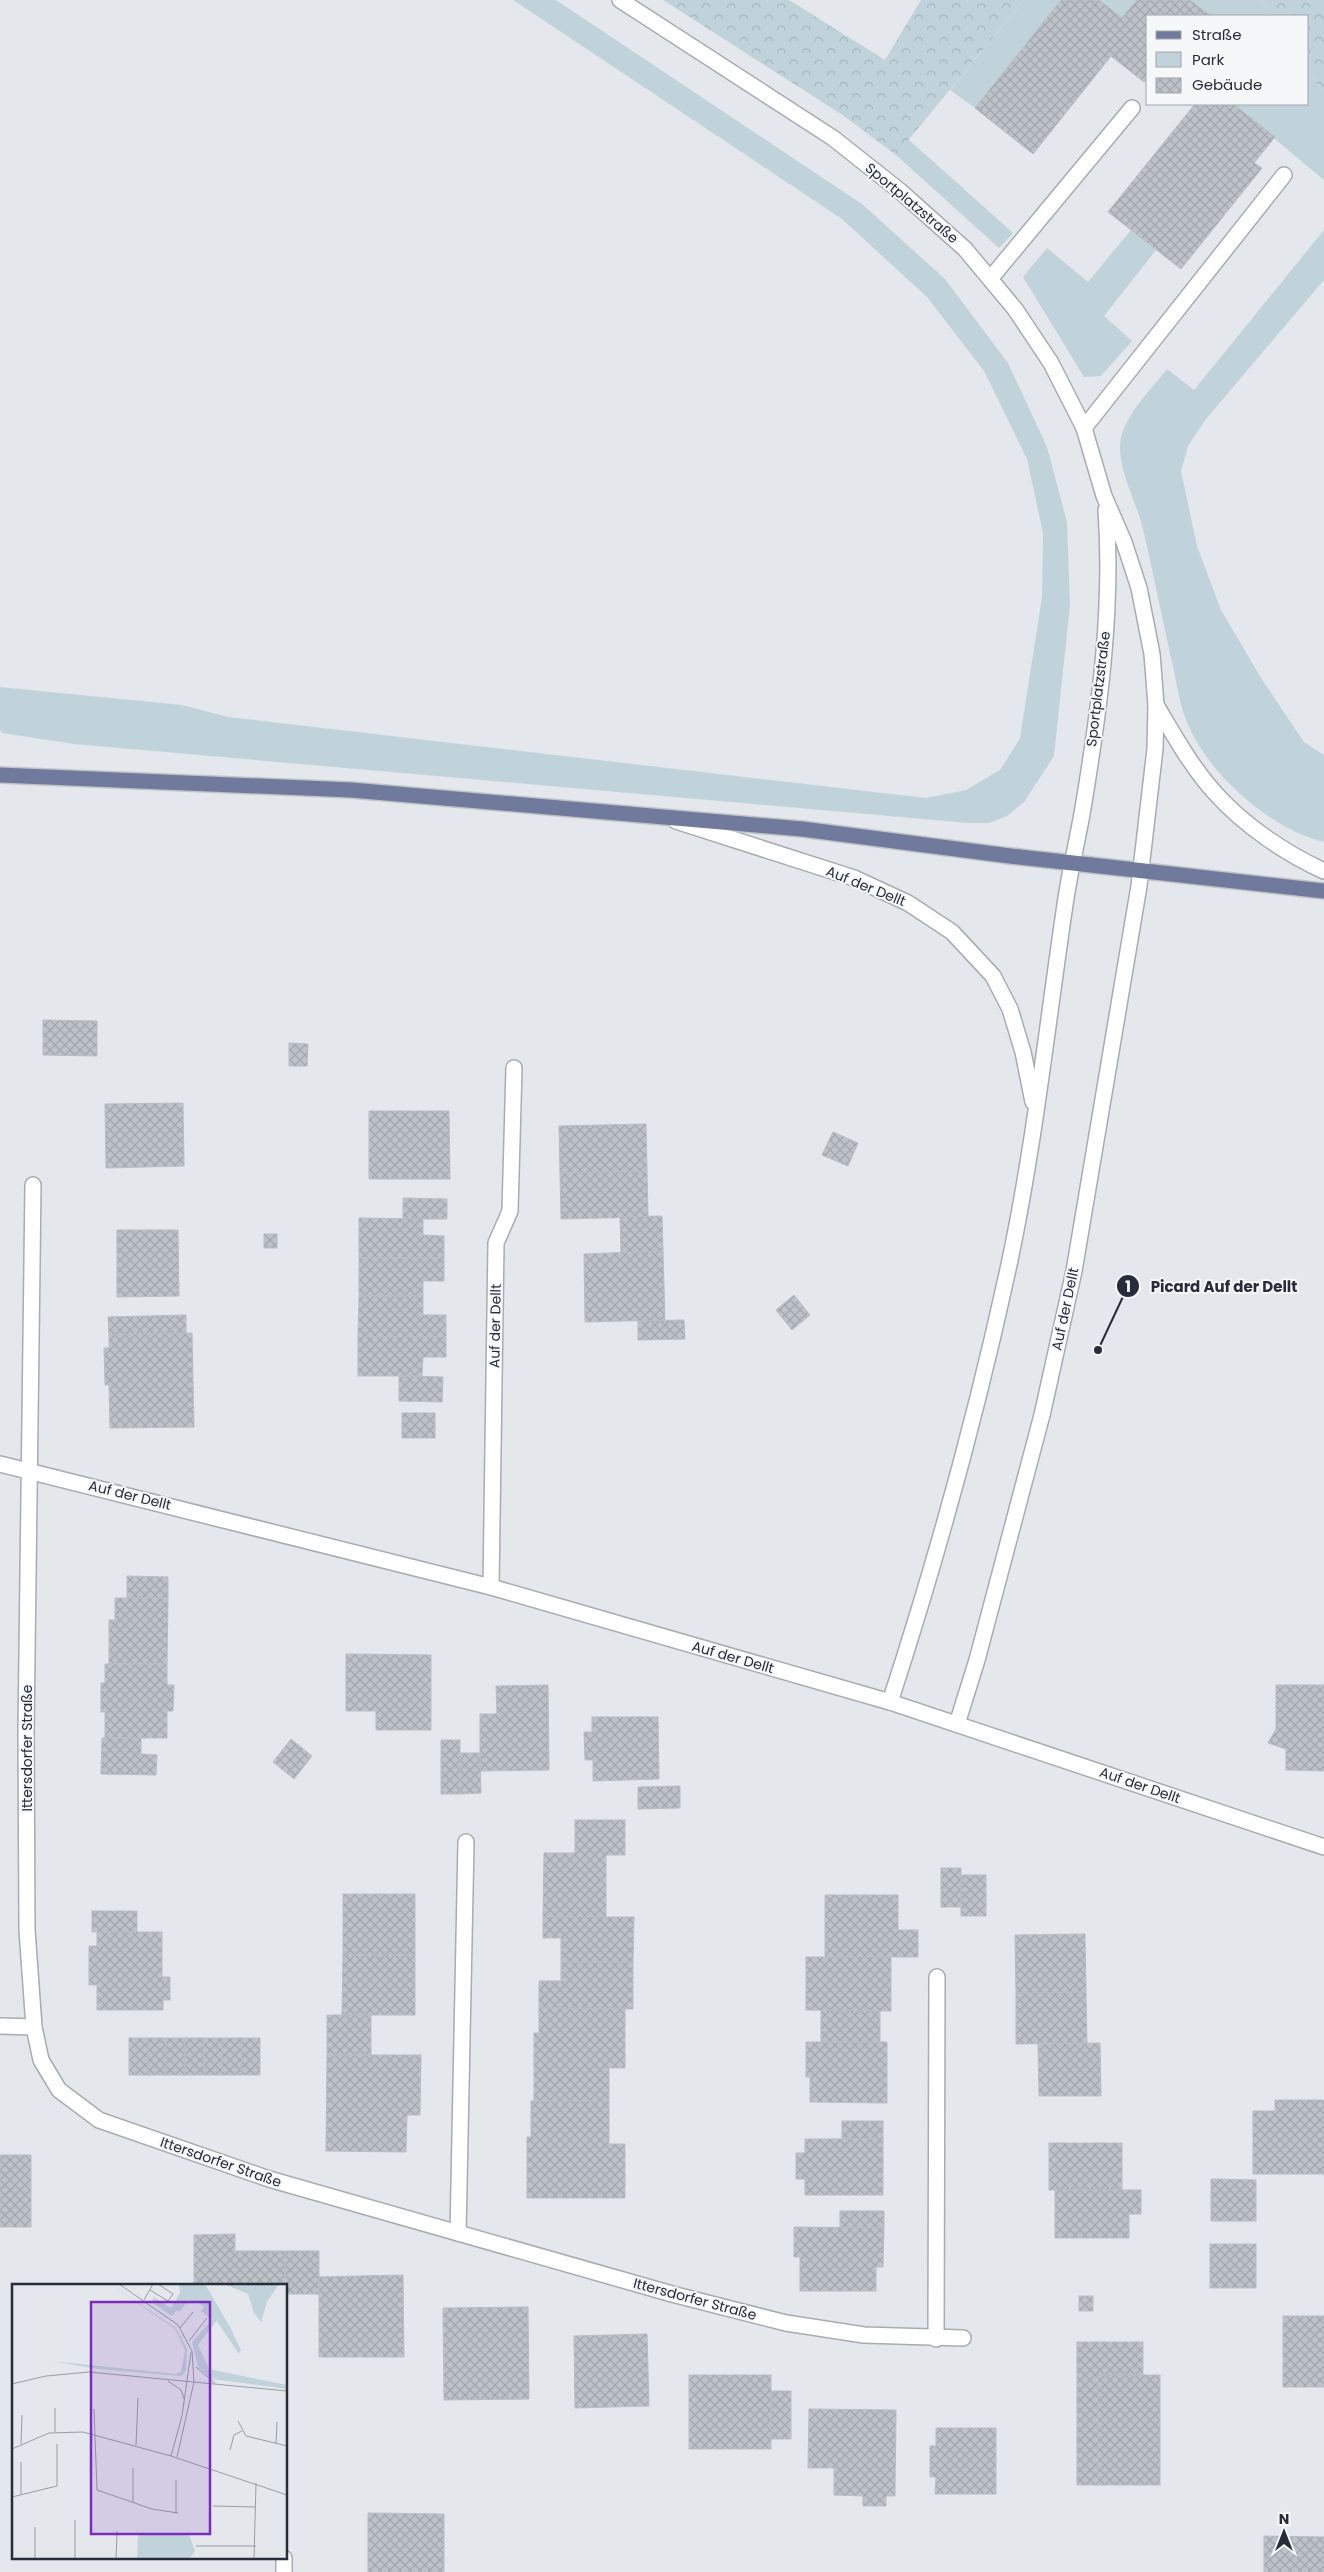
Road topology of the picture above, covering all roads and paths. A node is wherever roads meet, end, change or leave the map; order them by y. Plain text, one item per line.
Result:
1 (620, 0) edge
2 (1132, 108) dead end
3 (1284, 175) dead end
4 (990, 280) junction
5 (1084, 428) junction
6 (1104, 496) junction
7 (1156, 705) junction
8 (0, 775) edge
9 (666, 818) junction
10 (1072, 862) junction
11 (1141, 871) junction
12 (1324, 871) edge
13 (1069, 880) joint
14 (1139, 886) joint
15 (1324, 891) edge
16 (514, 1068) dead end
17 (1035, 1113) junction
18 (32, 1185) dead end
19 (0, 1464) edge
20 (31, 1470) junction
21 (491, 1587) junction
22 (890, 1702) junction
23 (957, 1724) junction
24 (466, 1842) dead end
25 (1324, 1847) edge
26 (937, 1977) dead end
27 (0, 2026) edge
28 (34, 2027) junction
29 (458, 2233) junction
30 (964, 2338) dead end
31 (936, 2339) junction

1 - 4 street, Sportplatzstraße
2 - 4 street
3 - 5 street
4 - 5 street, Sportplatzstraße
5 - 6 street, Sportplatzstraße
6 - 7 street, Sportplatzstraße
6 - 10 street, Sportplatzstraße
7 - 11 street, Sportplatzstraße
7 - 12 street, Sportplatzstraße
8 - 9 main road
9 - 10 main road
9 - 17 street, Auf der Dellt
10 - 11 main road
10 - 13 street, Sportplatzstraße
11 - 14 street, Sportplatzstraße
11 - 15 main road
13 - 17 street, Auf der Dellt
14 - 23 street, Auf der Dellt
16 - 21 street, Auf der Dellt
17 - 22 street, Auf der Dellt
18 - 20 street
19 - 20 street, Auf der Dellt
20 - 21 street, Auf der Dellt
20 - 28 street, Ittersdorfer Straße
21 - 22 street, Auf der Dellt
22 - 23 street, Auf der Dellt
23 - 25 street, Auf der Dellt
24 - 29 street
26 - 31 street
27 - 28 street
28 - 29 street, Ittersdorfer Straße
29 - 31 street, Ittersdorfer Straße
30 - 31 street, Ittersdorfer Straße

